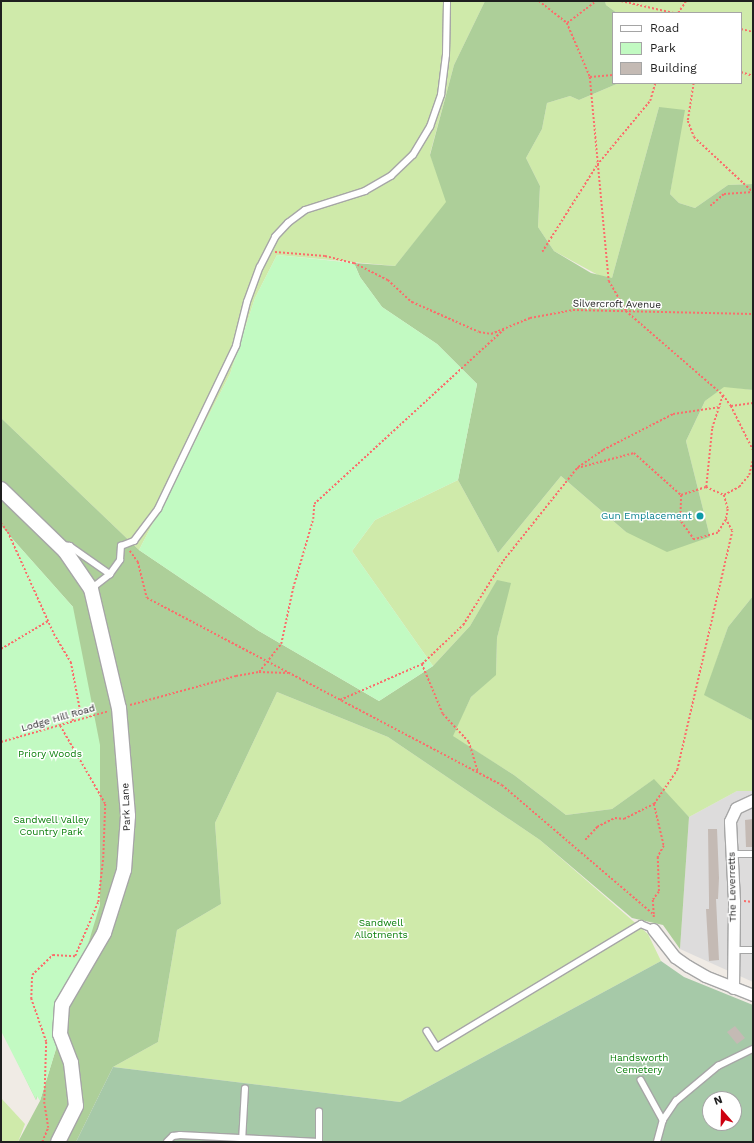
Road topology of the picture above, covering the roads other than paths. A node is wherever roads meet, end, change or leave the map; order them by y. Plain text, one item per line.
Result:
1 (447, 1) edge
2 (1, 489) edge
3 (60, 546) junction
4 (110, 574) junction
5 (91, 589) junction
6 (753, 800) edge
7 (732, 854) junction
8 (753, 854) edge
9 (654, 929) joint
10 (733, 950) junction
11 (753, 950) edge
12 (733, 988) junction
13 (753, 995) edge
14 (427, 1031) dead end
15 (753, 1049) edge
16 (641, 1080) dead end
17 (245, 1089) dead end
18 (319, 1112) dead end
19 (663, 1120) junction
20 (242, 1140) edge
21 (58, 1142) edge
22 (167, 1142) edge
23 (319, 1142) edge
24 (657, 1142) edge

1 - 4 lane
2 - 3 street, Park Lane
3 - 4 lane
3 - 5 street, Park Lane
4 - 5 lane
5 - 21 street, Park Lane
6 - 7 street, The Leverretts
7 - 8 lane
7 - 10 street, The Leverretts
9 - 12 street
9 - 14 lane
10 - 11 lane
10 - 12 street, The Leverretts
12 - 13 street
15 - 19 lane
16 - 19 lane
17 - 20 lane
18 - 23 lane
19 - 24 lane
20 - 22 lane
20 - 23 lane

